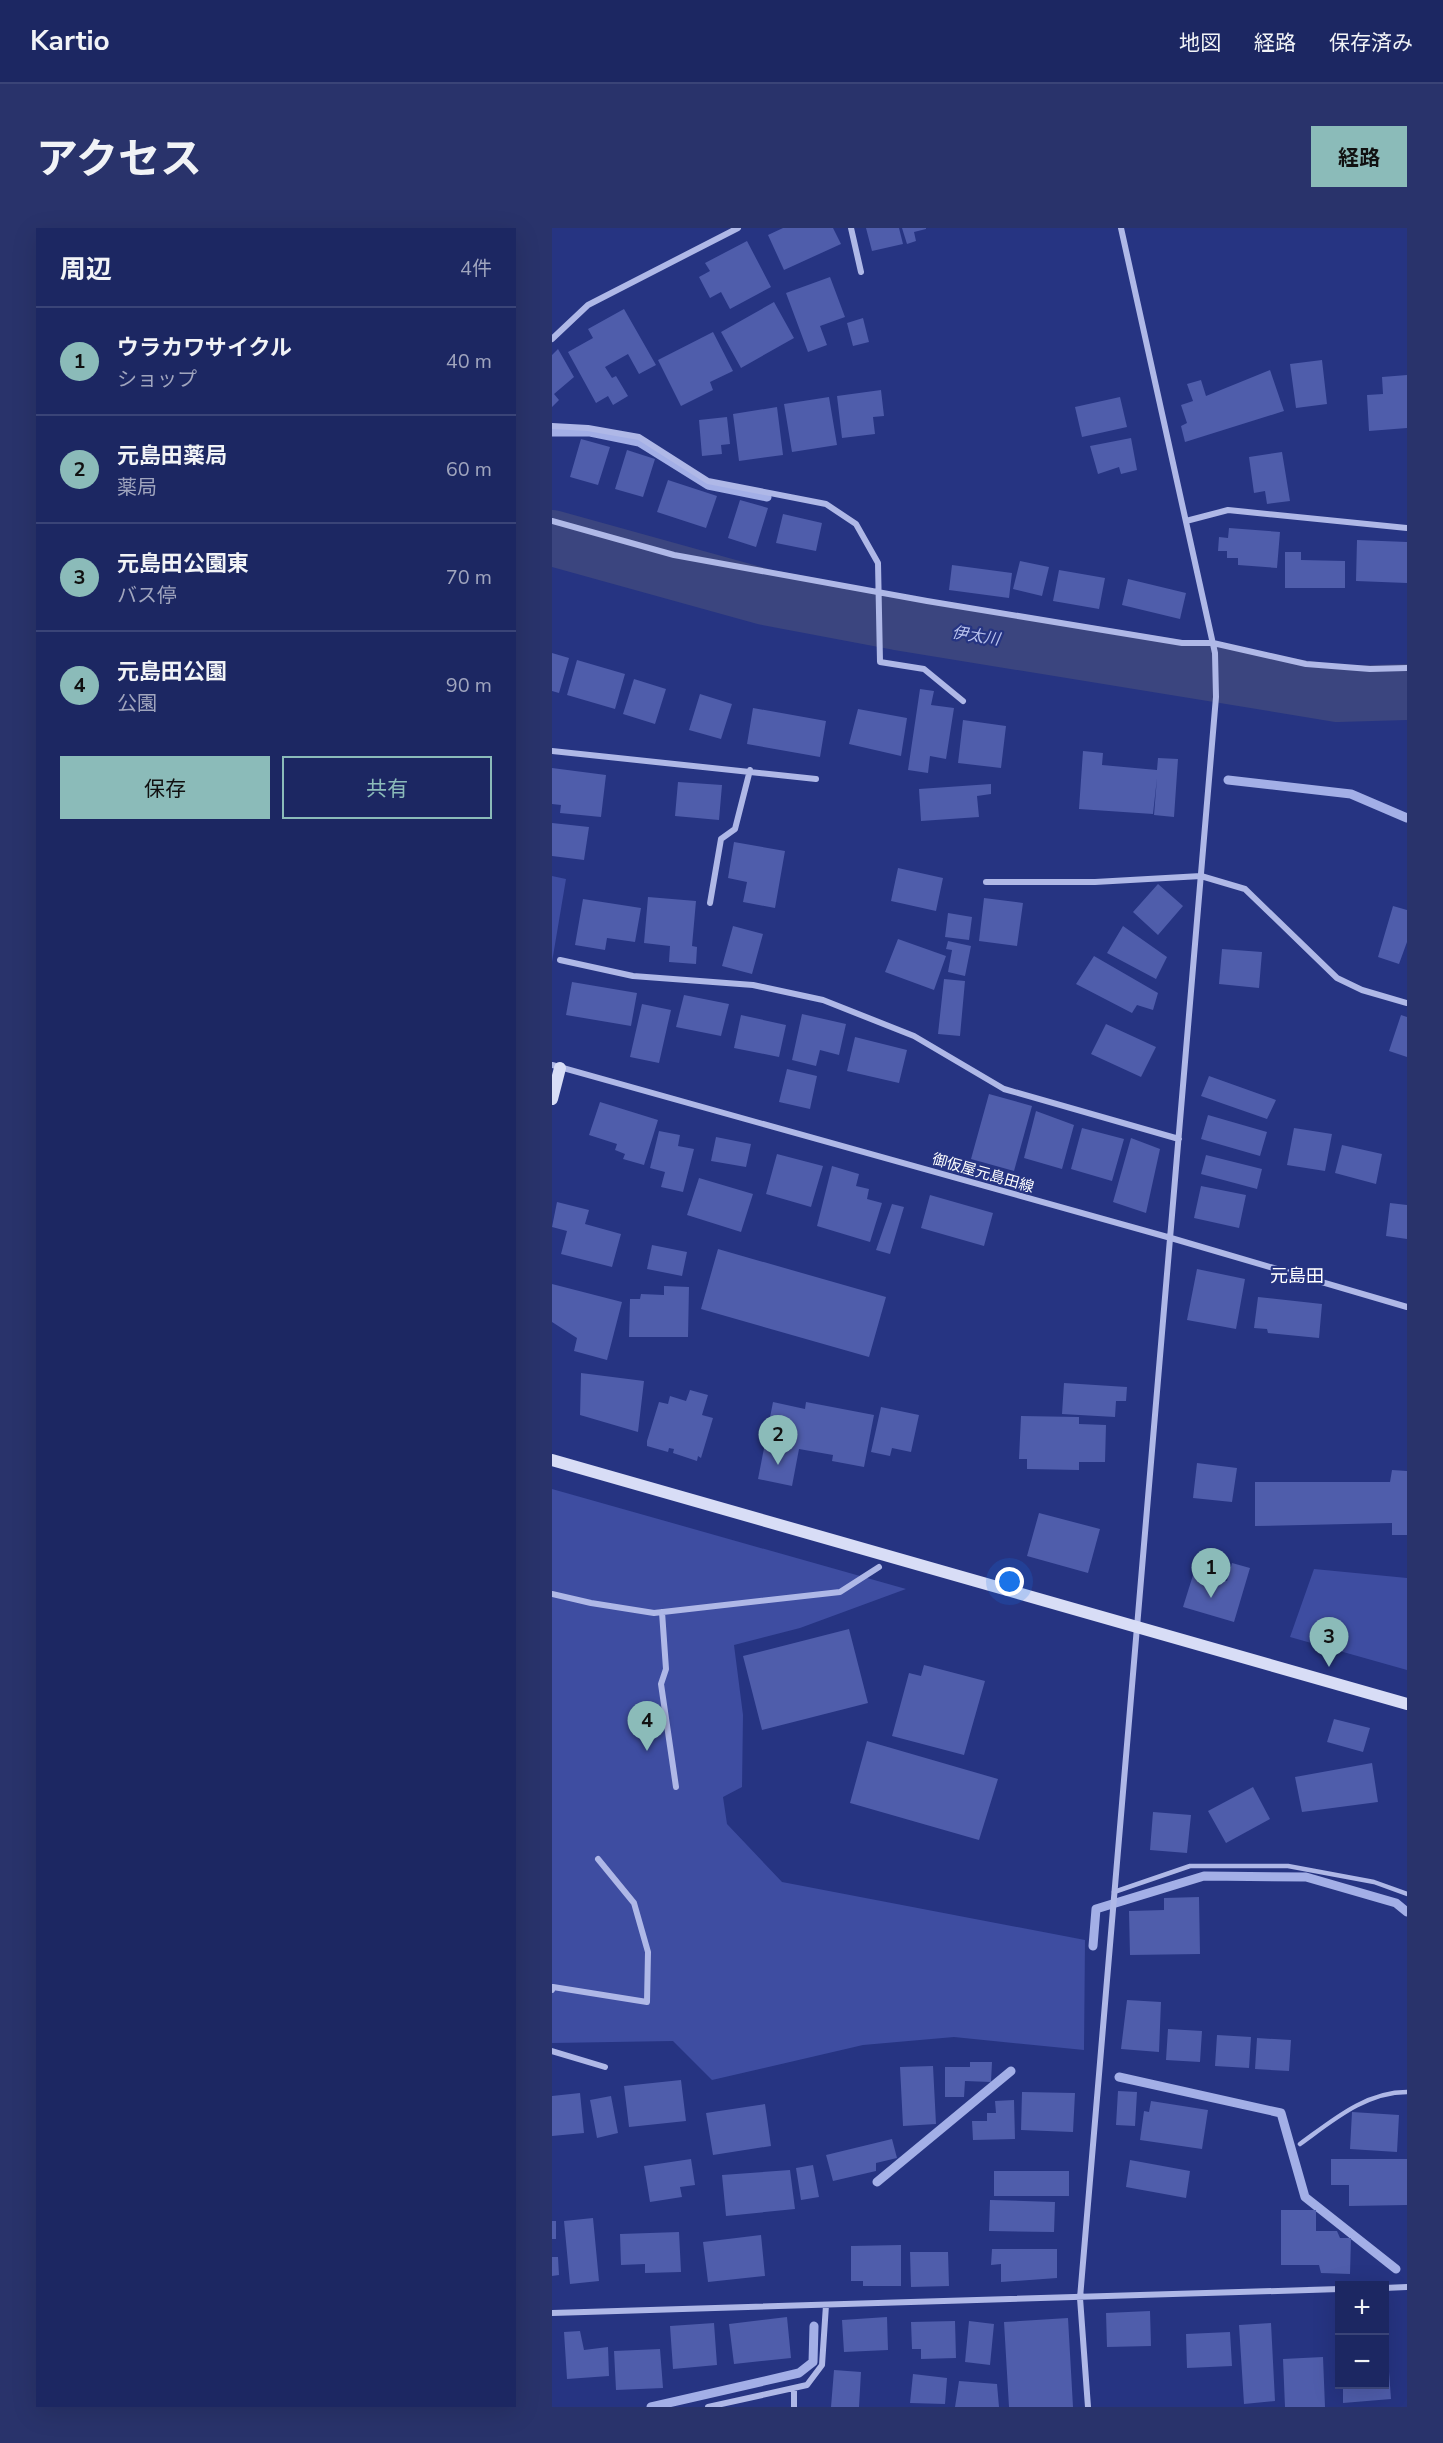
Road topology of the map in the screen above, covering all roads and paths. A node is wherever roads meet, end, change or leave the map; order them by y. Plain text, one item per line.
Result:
1 (738, 228) edge
2 (851, 228) edge
3 (1121, 228) edge
4 (861, 272) dead end
5 (552, 339) edge
6 (552, 426) edge
7 (552, 521) edge
8 (1186, 521) junction
9 (1407, 528) edge
10 (880, 592) junction
11 (1213, 643) junction
12 (1407, 668) edge
13 (963, 700) dead end
14 (552, 751) edge
15 (750, 770) junction
16 (816, 778) dead end
17 (1201, 876) junction
18 (986, 882) dead end
19 (710, 903) dead end
20 (560, 960) dead end
21 (1407, 1003) edge
22 (556, 1066) edge
23 (552, 1100) edge
24 (1179, 1139) junction
25 (1171, 1238) junction
26 (1407, 1307) edge
27 (552, 1460) edge
28 (879, 1567) dead end
29 (552, 1594) edge
30 (662, 1612) junction
31 (1137, 1627) junction
32 (1407, 1704) edge
33 (676, 1787) dead end
34 (598, 1859) dead end
35 (1114, 1892) junction
36 (1407, 1894) edge
37 (552, 1990) edge
38 (552, 2051) edge
39 (604, 2067) dead end
40 (1407, 2092) edge
41 (1300, 2144) dead end
42 (1407, 2287) edge
43 (1389, 2288) edge
44 (1335, 2289) edge
45 (1080, 2298) junction
46 (826, 2305) junction
47 (552, 2313) edge
48 (794, 2388) junction
49 (708, 2407) edge
50 (794, 2407) edge
51 (1088, 2407) edge

1 - 5 street
2 - 4 street
3 - 8 street
6 - 10 street
7 - 10 street
8 - 9 street
8 - 11 street
10 - 11 street
10 - 13 street
11 - 12 street
11 - 17 street
14 - 15 street
15 - 16 street
15 - 19 street
17 - 18 street
17 - 21 street
17 - 24 street
20 - 24 street
22 - 23 street
22 - 25 street, 御仮屋元島田線
24 - 25 street
25 - 26 street, 御仮屋元島田線
25 - 31 street
27 - 31 street
28 - 30 street
29 - 30 street
30 - 33 street
31 - 32 street
31 - 35 street
34 - 37 street
35 - 36 lane
35 - 45 street
38 - 39 street
40 - 41 lane
42 - 43 street
44 - 45 street
45 - 46 street
45 - 51 street
46 - 47 street
46 - 48 street
48 - 49 street
48 - 50 street

